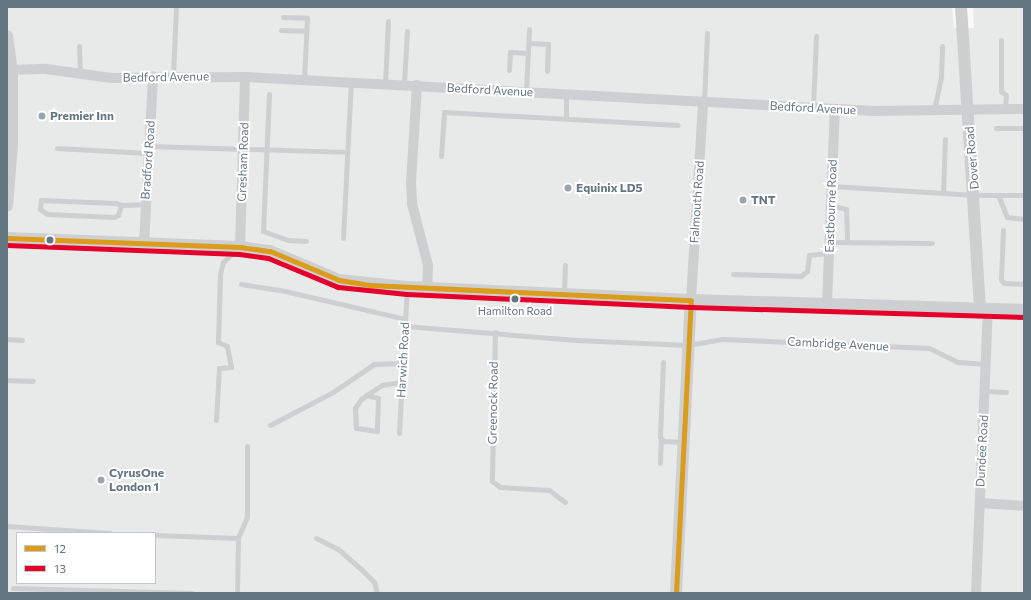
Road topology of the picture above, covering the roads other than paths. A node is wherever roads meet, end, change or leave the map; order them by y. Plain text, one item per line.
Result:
1 (176, 7) edge
2 (962, 7) edge
3 (283, 17) dead end
4 (388, 21) dead end
5 (529, 29) dead end
6 (281, 30) dead end
7 (306, 31) junction
8 (407, 31) dead end
9 (707, 33) dead end
10 (7, 36) edge
11 (816, 36) dead end
12 (1001, 40) dead end
13 (529, 43) junction
14 (80, 46) dead end
15 (942, 46) dead end
16 (528, 53) junction
17 (12, 70) junction
18 (509, 70) dead end
19 (547, 71) dead end
20 (80, 74) junction
21 (153, 76) junction
22 (173, 76) junction
23 (245, 77) junction
24 (304, 80) junction
25 (351, 82) junction
26 (385, 84) junction
27 (404, 84) junction
28 (417, 85) junction
29 (526, 92) junction
30 (269, 94) dead end
31 (566, 94) junction
32 (704, 103) junction
33 (813, 108) junction
34 (835, 109) junction
35 (934, 110) junction
36 (968, 110) junction
37 (1005, 110) junction
38 (1024, 110) edge
39 (566, 118) junction
40 (678, 125) dead end
41 (996, 128) dead end
42 (1024, 128) edge
43 (945, 139) dead end
44 (9, 144) edge
45 (57, 148) dead end
46 (243, 148) junction
47 (148, 149) junction
48 (267, 149) junction
49 (347, 152) junction
50 (441, 156) dead end
51 (832, 186) junction
52 (943, 193) junction
53 (1024, 194) edge
54 (975, 195) junction
55 (998, 195) junction
56 (145, 204) junction
57 (121, 205) junction
58 (831, 205) junction
59 (7, 206) edge
60 (1024, 219) edge
61 (1003, 230) dead end
62 (7, 238) edge
63 (343, 238) dead end
64 (306, 241) dead end
65 (829, 242) junction
66 (847, 242) junction
67 (932, 243) dead end
68 (144, 244) junction
69 (240, 247) junction
70 (829, 252) junction
71 (565, 265) dead end
72 (733, 274) dead end
73 (242, 284) dead end
74 (1024, 284) edge
75 (407, 288) junction
76 (427, 288) junction
77 (564, 293) junction
78 (691, 300) junction
79 (827, 304) junction
80 (984, 309) junction
81 (1024, 310) edge
82 (405, 319) junction
83 (405, 326) junction
84 (495, 332) junction
85 (7, 339) edge
86 (22, 340) dead end
87 (688, 344) junction
88 (663, 362) dead end
89 (403, 363) junction
90 (986, 364) junction
91 (7, 380) edge
92 (33, 381) dead end
93 (402, 382) junction
94 (985, 391) junction
95 (1006, 392) dead end
96 (366, 396) junction
97 (216, 420) dead end
98 (270, 425) dead end
99 (399, 433) dead end
100 (661, 440) junction
101 (683, 442) junction
102 (247, 446) dead end
103 (660, 463) dead end
104 (565, 502) dead end
105 (980, 503) junction
106 (1024, 506) edge
107 (7, 526) edge
108 (95, 532) edge
109 (156, 535) edge
110 (238, 538) junction
111 (316, 538) dead end
112 (13, 588) dead end
113 (65, 590) edge
114 (192, 593) edge
115 (237, 593) edge
116 (377, 593) edge
117 (676, 593) edge
118 (976, 593) edge

1 - 22 lane
2 - 36 street, Dover Road
3 - 7 lane
4 - 26 lane
5 - 13 lane
6 - 7 lane
7 - 24 lane
8 - 27 lane
9 - 32 lane
10 - 17 street
11 - 33 lane
12 - 37 lane
13 - 16 lane
13 - 19 lane
14 - 20 lane
15 - 35 lane
16 - 18 lane
16 - 29 lane
17 - 20 street, Bedford Avenue
17 - 44 street
20 - 21 street, Bedford Avenue
21 - 22 street, Bedford Avenue
21 - 47 street, Bradford Road
22 - 23 street, Bedford Avenue
23 - 24 street, Bedford Avenue
23 - 46 street, Gresham Road
24 - 25 street, Bedford Avenue
25 - 26 street, Bedford Avenue
25 - 49 lane
26 - 27 street, Bedford Avenue
27 - 28 street, Bedford Avenue
28 - 29 street, Bedford Avenue
28 - 76 street
29 - 31 street, Bedford Avenue
30 - 48 lane
31 - 32 street, Bedford Avenue
31 - 39 lane
32 - 33 street, Bedford Avenue
32 - 78 street, Falmouth Road
33 - 34 street, Bedford Avenue
34 - 35 street, Bedford Avenue
34 - 51 street, Eastbourne Road
35 - 36 street, Bedford Avenue
36 - 37 street, Bedford Avenue
36 - 54 street, Dover Road
37 - 38 street, Bedford Avenue
39 - 40 lane
39 - 50 lane
41 - 42 lane
43 - 52 lane
44 - 59 street
45 - 47 lane
46 - 47 lane
46 - 48 lane
46 - 69 street, Gresham Road
47 - 56 street, Bradford Road
48 - 49 lane
48 - 64 lane
49 - 63 lane
51 - 52 lane
51 - 58 street, Eastbourne Road
52 - 54 lane
53 - 55 lane
54 - 55 lane
54 - 80 street, Dover Road
55 - 60 lane
56 - 57 lane
56 - 68 street, Bradford Road
57 - 57 lane
58 - 65 street, Eastbourne Road
58 - 66 lane
61 - 74 lane
62 - 68 street
65 - 66 lane
65 - 70 street, Eastbourne Road
66 - 67 lane
68 - 69 street
69 - 75 street
69 - 97 lane
70 - 72 lane
70 - 79 street, Eastbourne Road
71 - 77 lane
73 - 82 lane
75 - 76 street
75 - 82 lane, Harwich Road
76 - 77 street
77 - 78 street
78 - 79 street
78 - 87 street
79 - 80 street
80 - 81 street
80 - 90 street, Dundee Road
82 - 83 lane, Harwich Road
83 - 84 lane, Cambridge Avenue
83 - 89 lane, Harwich Road
84 - 87 lane, Cambridge Avenue
84 - 104 lane, Greenock Road
85 - 86 lane
87 - 90 lane, Cambridge Avenue
87 - 101 street
88 - 100 lane
89 - 93 lane, Harwich Road
89 - 98 lane
90 - 94 street, Dundee Road
91 - 92 lane
93 - 96 lane
93 - 99 lane, Harwich Road
94 - 95 lane
94 - 105 street, Dundee Road
96 - 96 lane
100 - 101 lane
100 - 103 lane
101 - 117 street
102 - 110 lane
105 - 106 street
105 - 118 street, Dundee Road
107 - 108 lane
109 - 110 lane
110 - 115 lane
111 - 116 lane
112 - 113 lane
113 - 114 lane

